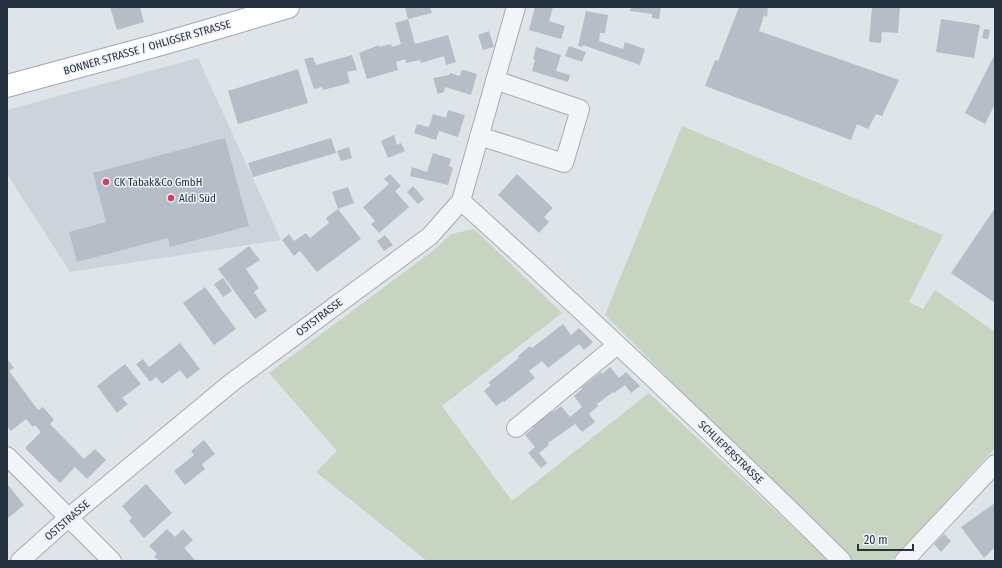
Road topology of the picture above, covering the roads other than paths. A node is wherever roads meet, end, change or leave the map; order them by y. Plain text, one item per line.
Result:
1 (288, 7) edge
2 (516, 7) edge
3 (495, 80) junction
4 (7, 86) edge
5 (479, 136) junction
6 (461, 201) junction
7 (617, 344) junction
8 (516, 428) dead end
9 (7, 456) edge
10 (995, 464) edge
11 (68, 518) junction
12 (20, 561) edge
13 (112, 561) edge
14 (842, 561) edge
15 (904, 561) edge

1 - 4 main road, BONNER STRASSE / OHLIGSER STRASSE
2 - 3 street, OSTSTRASSE
3 - 5 street, OSTSTRASSE
3 - 5 street
5 - 6 street, OSTSTRASSE
6 - 7 street, SCHLIEPERSTRASSE
6 - 11 street, OSTSTRASSE
7 - 8 street
7 - 14 street, SCHLIEPERSTRASSE
9 - 11 street
10 - 15 street
11 - 12 street, OSTSTRASSE
11 - 13 street

